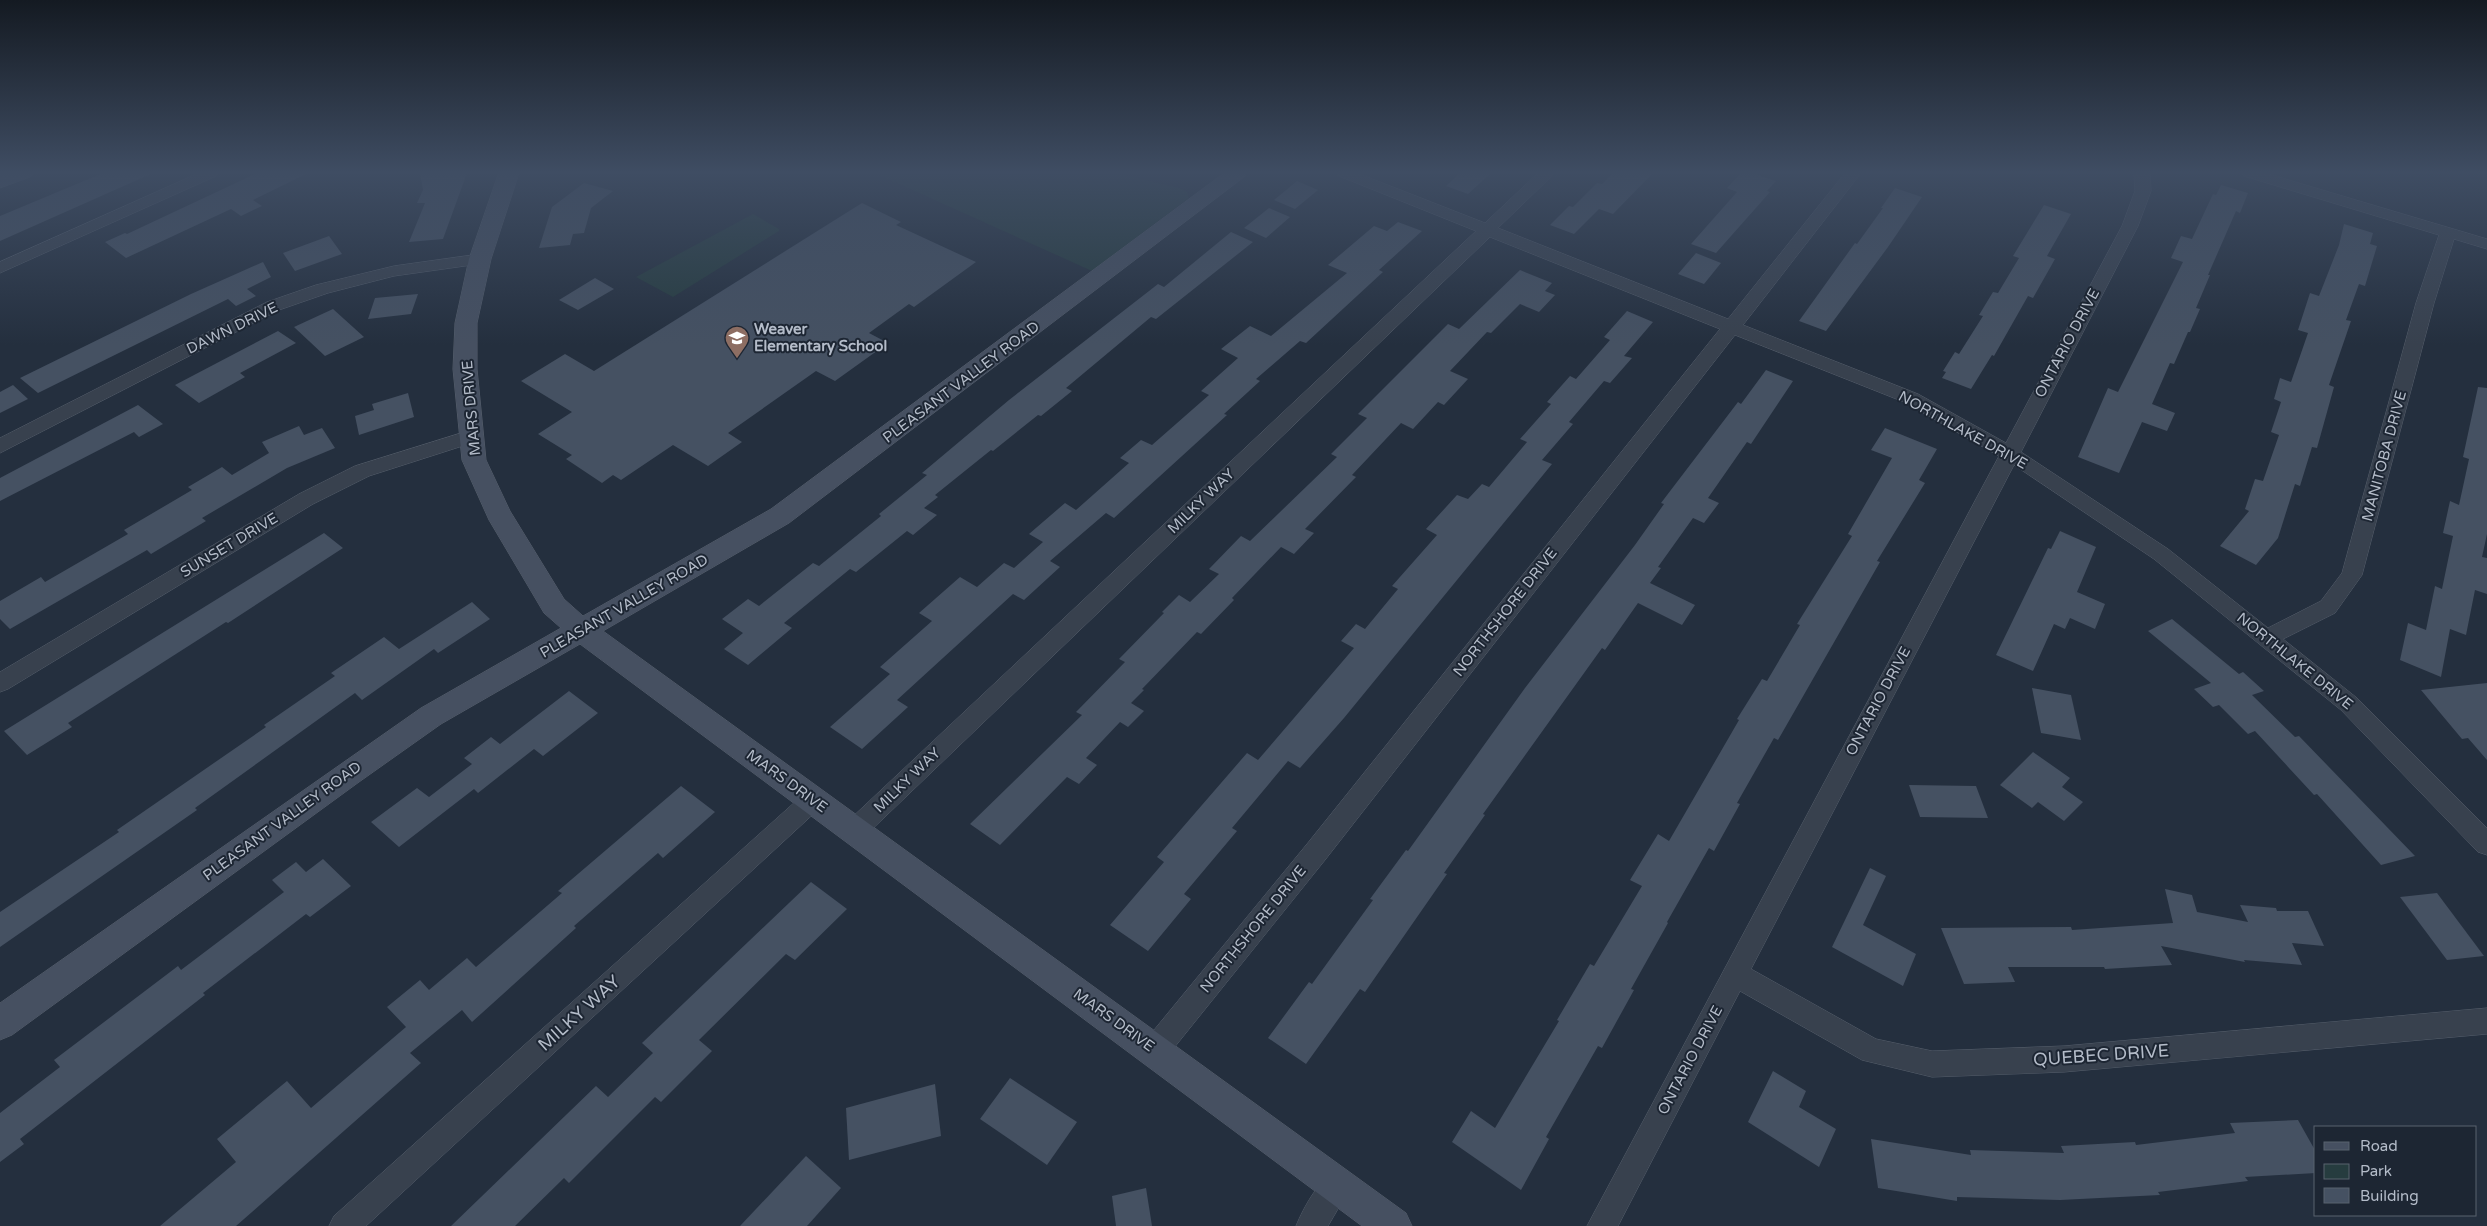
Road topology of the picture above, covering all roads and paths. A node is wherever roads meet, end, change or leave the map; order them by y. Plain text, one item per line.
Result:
1 (84, 230) edge
2 (490, 230) edge
3 (1161, 230) edge
4 (1486, 230) edge
5 (1490, 230) edge
6 (1807, 230) edge
7 (2128, 230) edge
8 (2439, 230) edge
9 (2448, 233) junction
10 (2487, 244) edge
11 (480, 259) junction
12 (0, 268) edge
13 (1731, 326) junction
14 (471, 436) junction
15 (0, 446) edge
16 (2008, 453) junction
17 (581, 630) junction
18 (2267, 638) junction
19 (0, 682) edge
20 (813, 800) junction
21 (855, 830) junction
22 (2487, 844) edge
23 (1735, 974) junction
24 (2487, 1021) edge
25 (0, 1023) edge
26 (1155, 1050) junction
27 (1338, 1185) junction
28 (344, 1226) edge
29 (1311, 1226) edge
30 (1393, 1226) edge
31 (1602, 1226) edge

1 - 12 street
2 - 11 street, MARS DRIVE
3 - 17 street, PLEASANT VALLEY ROAD
4 - 21 street, MILKY WAY
5 - 13 street, NORTHLAKE DRIVE
6 - 13 street, NORTHSHORE DRIVE
7 - 16 street, ONTARIO DRIVE
8 - 9 street
9 - 10 street
9 - 18 street, MANITOBA DRIVE
11 - 14 street, MARS DRIVE
11 - 15 street, DAWN DRIVE
13 - 16 street, NORTHLAKE DRIVE
13 - 26 street, NORTHSHORE DRIVE
14 - 17 street, MARS DRIVE
14 - 19 street, SUNSET DRIVE
16 - 18 street, NORTHLAKE DRIVE
16 - 23 street, ONTARIO DRIVE
17 - 20 street, MARS DRIVE
17 - 25 street, PLEASANT VALLEY ROAD
18 - 22 street, NORTHLAKE DRIVE
20 - 21 street, MARS DRIVE
20 - 28 street, MILKY WAY
21 - 26 street, MARS DRIVE
23 - 24 street, QUEBEC DRIVE
23 - 31 street, ONTARIO DRIVE
26 - 27 street, MARS DRIVE
27 - 29 street
27 - 30 street, MARS DRIVE

